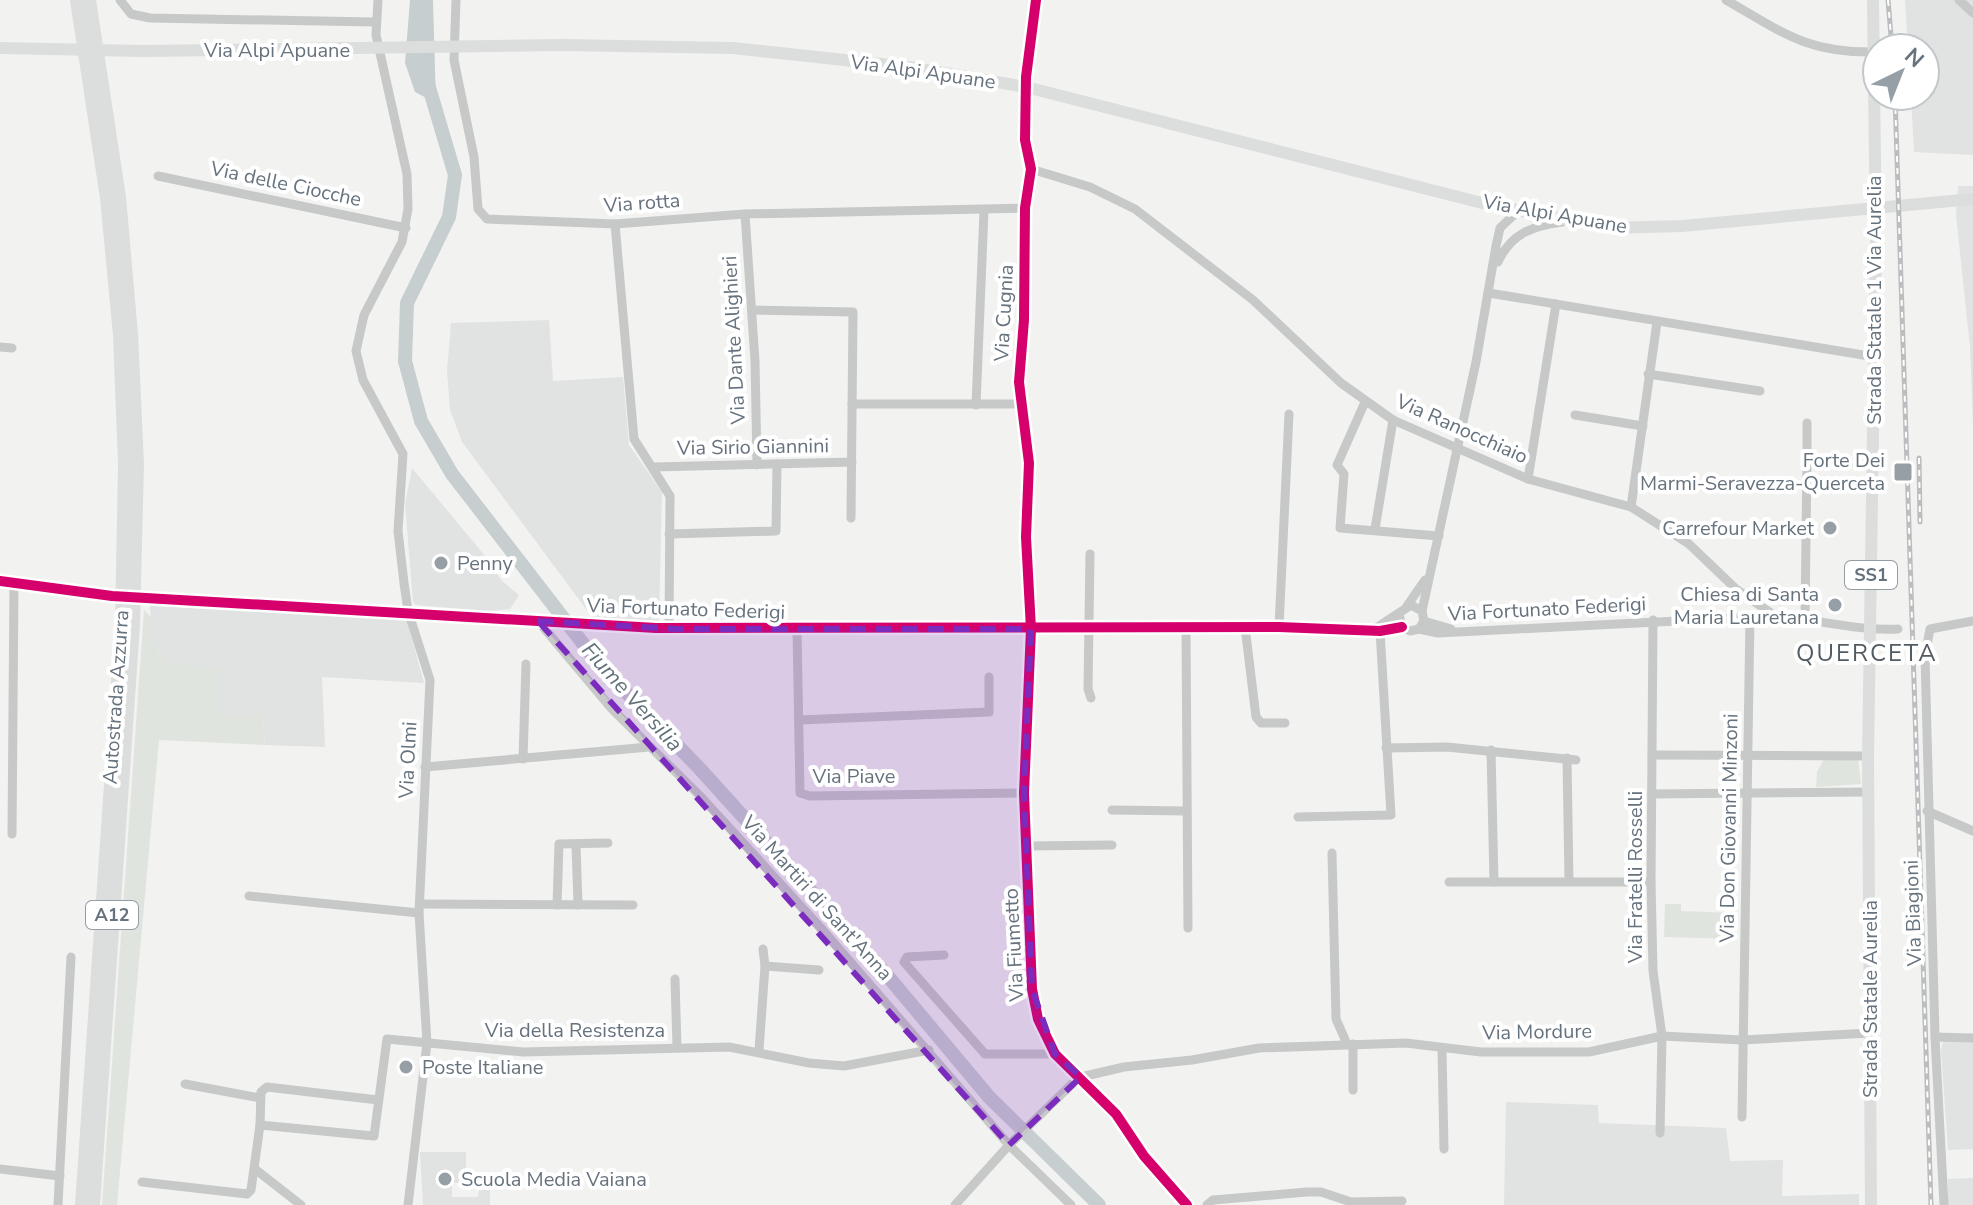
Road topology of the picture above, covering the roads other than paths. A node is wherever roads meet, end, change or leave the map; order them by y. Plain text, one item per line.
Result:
1 (77, 0) edge
2 (89, 0) edge
3 (120, 0) edge
4 (378, 0) edge
5 (456, 0) edge
6 (1036, 0) edge
7 (1726, 0) edge
8 (1873, 0) edge
9 (1959, 0) edge
10 (1973, 13) edge
11 (375, 22) junction
12 (1874, 32) edge
13 (0, 48) edge
14 (1861, 52) edge
15 (1026, 87) junction
16 (1874, 112) edge
17 (1031, 169) junction
18 (158, 176) dead end
19 (1973, 199) edge
20 (1490, 205) junction
21 (1025, 208) junction
22 (984, 211) junction
23 (1518, 211) junction
24 (745, 214) junction
25 (1572, 220) junction
26 (615, 224) junction
27 (406, 228) junction
28 (1500, 228) junction
29 (1512, 238) junction
30 (1493, 272) junction
31 (1489, 293) junction
32 (1556, 304) junction
33 (752, 310) junction
34 (1657, 322) junction
35 (0, 347) edge
36 (12, 348) dead end
37 (1875, 357) junction
38 (1648, 374) junction
39 (1760, 391) dead end
40 (1365, 402) junction
41 (852, 404) junction
42 (1020, 404) junction
43 (976, 405) junction
44 (1289, 414) dead end
45 (1575, 415) dead end
46 (1393, 420) junction
47 (1807, 423) dead end
48 (1643, 426) junction
49 (1455, 447) junction
50 (1807, 457) junction
51 (852, 462) junction
52 (777, 464) junction
53 (757, 465) junction
54 (1873, 465) junction
55 (654, 467) junction
56 (1528, 479) junction
57 (1631, 507) junction
58 (851, 518) dead end
59 (1375, 529) junction
60 (669, 534) junction
61 (1439, 536) junction
62 (1090, 554) dead end
63 (130, 569) junction
64 (1430, 569) junction
65 (0, 581) edge
66 (14, 584) junction
67 (1403, 610) junction
68 (408, 611) junction
69 (1775, 616) junction
70 (1750, 617) junction
71 (1805, 618) junction
72 (1422, 620) junction
73 (1653, 620) junction
74 (1973, 621) edge
75 (544, 622) junction
76 (128, 625) junction
77 (1186, 627) junction
78 (1245, 627) junction
79 (1279, 627) junction
80 (1402, 627) junction
81 (669, 628) junction
82 (1089, 628) junction
83 (1031, 629) junction
84 (1898, 629) dead end
85 (797, 630) junction
86 (1376, 630) junction
87 (1870, 630) junction
88 (526, 664) dead end
89 (989, 677) dead end
90 (1091, 698) dead end
91 (800, 720) junction
92 (1285, 723) dead end
93 (649, 747) junction
94 (1386, 748) junction
95 (1491, 750) junction
96 (1749, 754) junction
97 (1652, 755) junction
98 (1868, 756) junction
99 (523, 759) junction
100 (425, 767) junction
101 (1869, 792) junction
102 (1024, 793) junction
103 (1652, 794) junction
104 (1748, 794) junction
105 (1112, 810) dead end
106 (1185, 811) junction
107 (1927, 811) junction
108 (1298, 817) dead end
109 (1973, 831) edge
110 (12, 834) dead end
111 (608, 843) dead end
112 (576, 845) junction
113 (1112, 845) dead end
114 (1027, 846) junction
115 (1332, 853) dead end
116 (1569, 881) junction
117 (1449, 882) dead end
118 (1494, 882) junction
119 (1651, 882) junction
120 (249, 896) dead end
121 (557, 905) junction
122 (578, 905) junction
123 (633, 905) dead end
124 (420, 909) junction
125 (1188, 928) dead end
126 (763, 949) dead end
127 (944, 955) dead end
128 (71, 957) dead end
129 (765, 966) junction
130 (819, 970) dead end
131 (675, 979) dead end
132 (1870, 1033) junction
133 (1662, 1036) junction
134 (1935, 1037) junction
135 (1973, 1038) edge
136 (1742, 1040) junction
137 (427, 1043) junction
138 (1350, 1044) junction
139 (677, 1047) junction
140 (759, 1050) junction
141 (929, 1050) junction
142 (1442, 1050) junction
143 (1055, 1054) junction
144 (1081, 1077) junction
145 (185, 1084) dead end
146 (1353, 1090) dead end
147 (260, 1098) junction
148 (378, 1100) junction
149 (1742, 1117) dead end
150 (260, 1125) junction
151 (1660, 1133) dead end
152 (1010, 1143) junction
153 (1444, 1149) dead end
154 (0, 1169) edge
155 (255, 1169) junction
156 (60, 1176) junction
157 (142, 1182) dead end
158 (1402, 1201) dead end
159 (58, 1205) edge
160 (82, 1205) edge
161 (93, 1205) edge
162 (301, 1205) edge
163 (408, 1205) edge
164 (955, 1205) edge
165 (1071, 1205) edge
166 (1187, 1205) edge
167 (1207, 1205) edge
168 (1871, 1205) edge
169 (1944, 1205) edge

1 - 63 highway, Autostrada Azzurra / A12
2 - 63 highway, Autostrada Azzurra / A12
3 - 11 street
4 - 11 street
5 - 26 street, Via rotta
6 - 15 street, Via Cugnia
7 - 14 street
8 - 12 main road, Strada Statale 1 Via Aurelia / SS1
9 - 10 street
11 - 27 street
13 - 15 main road, Via Alpi Apuane
15 - 17 street, Via Cugnia
15 - 20 main road, Via Alpi Apuane
16 - 37 main road, Strada Statale 1 Via Aurelia / SS1
17 - 21 street, Via Cugnia
17 - 40 street, Via Ranocchiaio
18 - 27 street, Via delle Ciocche
19 - 25 main road, Via Alpi Apuane
20 - 23 main road, Via Alpi Apuane
20 - 28 street
21 - 22 street, Via rotta
21 - 42 street, Via Cugnia
22 - 24 street, Via rotta
22 - 43 street
23 - 25 main road, Via Alpi Apuane
23 - 28 street
23 - 29 street
24 - 26 street, Via rotta
24 - 33 street, Via Dante Alighieri
25 - 29 street
26 - 55 street
27 - 68 street
28 - 30 street
29 - 30 street
30 - 31 street
31 - 32 street
31 - 49 street
32 - 34 street
32 - 56 street
33 - 41 street
33 - 53 street, Via Dante Alighieri
34 - 37 street
34 - 38 street
35 - 36 street
37 - 54 main road, Strada Statale 1 Via Aurelia / SS1
38 - 39 street
38 - 48 street
40 - 46 street, Via Ranocchiaio
40 - 59 street
41 - 43 street
41 - 51 street
42 - 43 street
42 - 83 street, Via Cugnia
44 - 79 street
45 - 48 street
46 - 49 street, Via Ranocchiaio
46 - 59 street
47 - 50 street
48 - 57 street
49 - 56 street, Via Ranocchiaio
49 - 61 street
50 - 54 street
50 - 71 street
51 - 52 street, Via Sirio Giannini
51 - 58 street
52 - 53 street, Via Sirio Giannini
52 - 60 street
53 - 55 street, Via Sirio Giannini
54 - 87 main road, Strada Statale 1 Via Aurelia / SS1
55 - 60 street
56 - 57 street, Via Ranocchiaio
57 - 69 street, Via Ranocchiaio
59 - 61 street
60 - 81 street
61 - 64 street
62 - 82 street
63 - 76 highway, Autostrada Azzurra / A12
64 - 67 street
64 - 72 street
65 - 66 street, Via Fortunato Federigi
66 - 68 street, Via Fortunato Federigi
66 - 110 street
67 - 72 street
67 - 80 street
67 - 86 street
68 - 75 street, Via Fortunato Federigi
68 - 100 street, Via Olmi
69 - 70 street, Via Fortunato Federigi
69 - 71 street, Via Fortunato Federigi
70 - 73 street, Via Fortunato Federigi
70 - 96 street, Via Don Giovanni Minzoni
71 - 87 street, Via Fortunato Federigi
72 - 73 street, Via Fortunato Federigi
72 - 80 street, Via Fortunato Federigi
73 - 97 street, Via Fratelli Rosselli
74 - 107 street, Via Biagioni
75 - 81 street, Via Fortunato Federigi
75 - 93 street, Via Martiri di Sant'Anna
76 - 160 highway, Autostrada Azzurra / A12
76 - 161 highway, Autostrada Azzurra / A12
77 - 78 street, Via Fortunato Federigi
77 - 82 street, Via Fortunato Federigi
77 - 106 street
78 - 79 street, Via Fortunato Federigi
78 - 92 street
79 - 86 street, Via Fortunato Federigi
80 - 86 street, Via Fortunato Federigi
81 - 85 street, Via Fortunato Federigi
82 - 83 street, Via Fortunato Federigi
82 - 90 street
83 - 85 street, Via Fortunato Federigi
83 - 102 street, Via Fiumetto
84 - 87 street, Via Fortunato Federigi
85 - 91 street, Via Piave
86 - 94 street
87 - 98 main road, Strada Statale 1 Via Aurelia / SS1
88 - 99 street
89 - 91 street
91 - 102 street, Via Piave
93 - 99 street
93 - 141 street, Via Martiri di Sant'Anna
94 - 95 street
94 - 108 street
95 - 116 street
95 - 118 street
96 - 97 street
96 - 98 street
96 - 104 street, Via Don Giovanni Minzoni
97 - 103 street, Via Fratelli Rosselli
98 - 101 main road, Strada Statale 1 Via Aurelia / SS1
99 - 100 street
100 - 124 street, Via Olmi
101 - 104 street
101 - 132 main road, Strada Statale Aurelia / SS1
102 - 114 street, Via Fiumetto
103 - 104 street
103 - 119 street, Via Fratelli Rosselli
104 - 136 street, Via Don Giovanni Minzoni
105 - 106 street
106 - 125 street
107 - 109 street
107 - 134 street, Via Biagioni
111 - 112 street
112 - 121 street
112 - 122 street
113 - 114 street
114 - 143 street, Via Fiumetto
115 - 138 street
116 - 118 street
116 - 119 street
117 - 118 street
119 - 133 street, Via Fratelli Rosselli
120 - 124 street
121 - 122 street
121 - 124 street
122 - 123 street
124 - 137 street, Via Olmi
126 - 129 street
127 - 143 street
128 - 156 street
129 - 130 street
129 - 140 street
131 - 139 street, Via della Resistenza
132 - 136 street, Via Mordure
132 - 168 main road, Strada Statale Aurelia / SS1
133 - 136 street, Via Mordure
133 - 142 street, Via Mordure
133 - 151 street, Via Fratelli Rosselli
134 - 135 street
134 - 169 street, Via Biagioni
136 - 149 street, Via Don Giovanni Minzoni
137 - 139 street, Via della Resistenza
137 - 148 street
137 - 163 street, Via Olmi
138 - 142 street, Via Mordure
138 - 144 street, Via Mordure
138 - 146 street
139 - 140 street, Via della Resistenza
140 - 141 street, Via della Resistenza
141 - 152 street, Via Martiri di Sant'Anna
142 - 153 street
143 - 144 street, Via Fiumetto
144 - 152 street, Via Mordure
144 - 166 street, Via Fiumetto
145 - 147 street
147 - 148 street
147 - 150 street
148 - 150 street
150 - 155 street
152 - 164 street
152 - 165 street, Via Martiri di Sant'Anna
154 - 156 street
155 - 157 street
155 - 162 street
156 - 159 street
158 - 167 street

